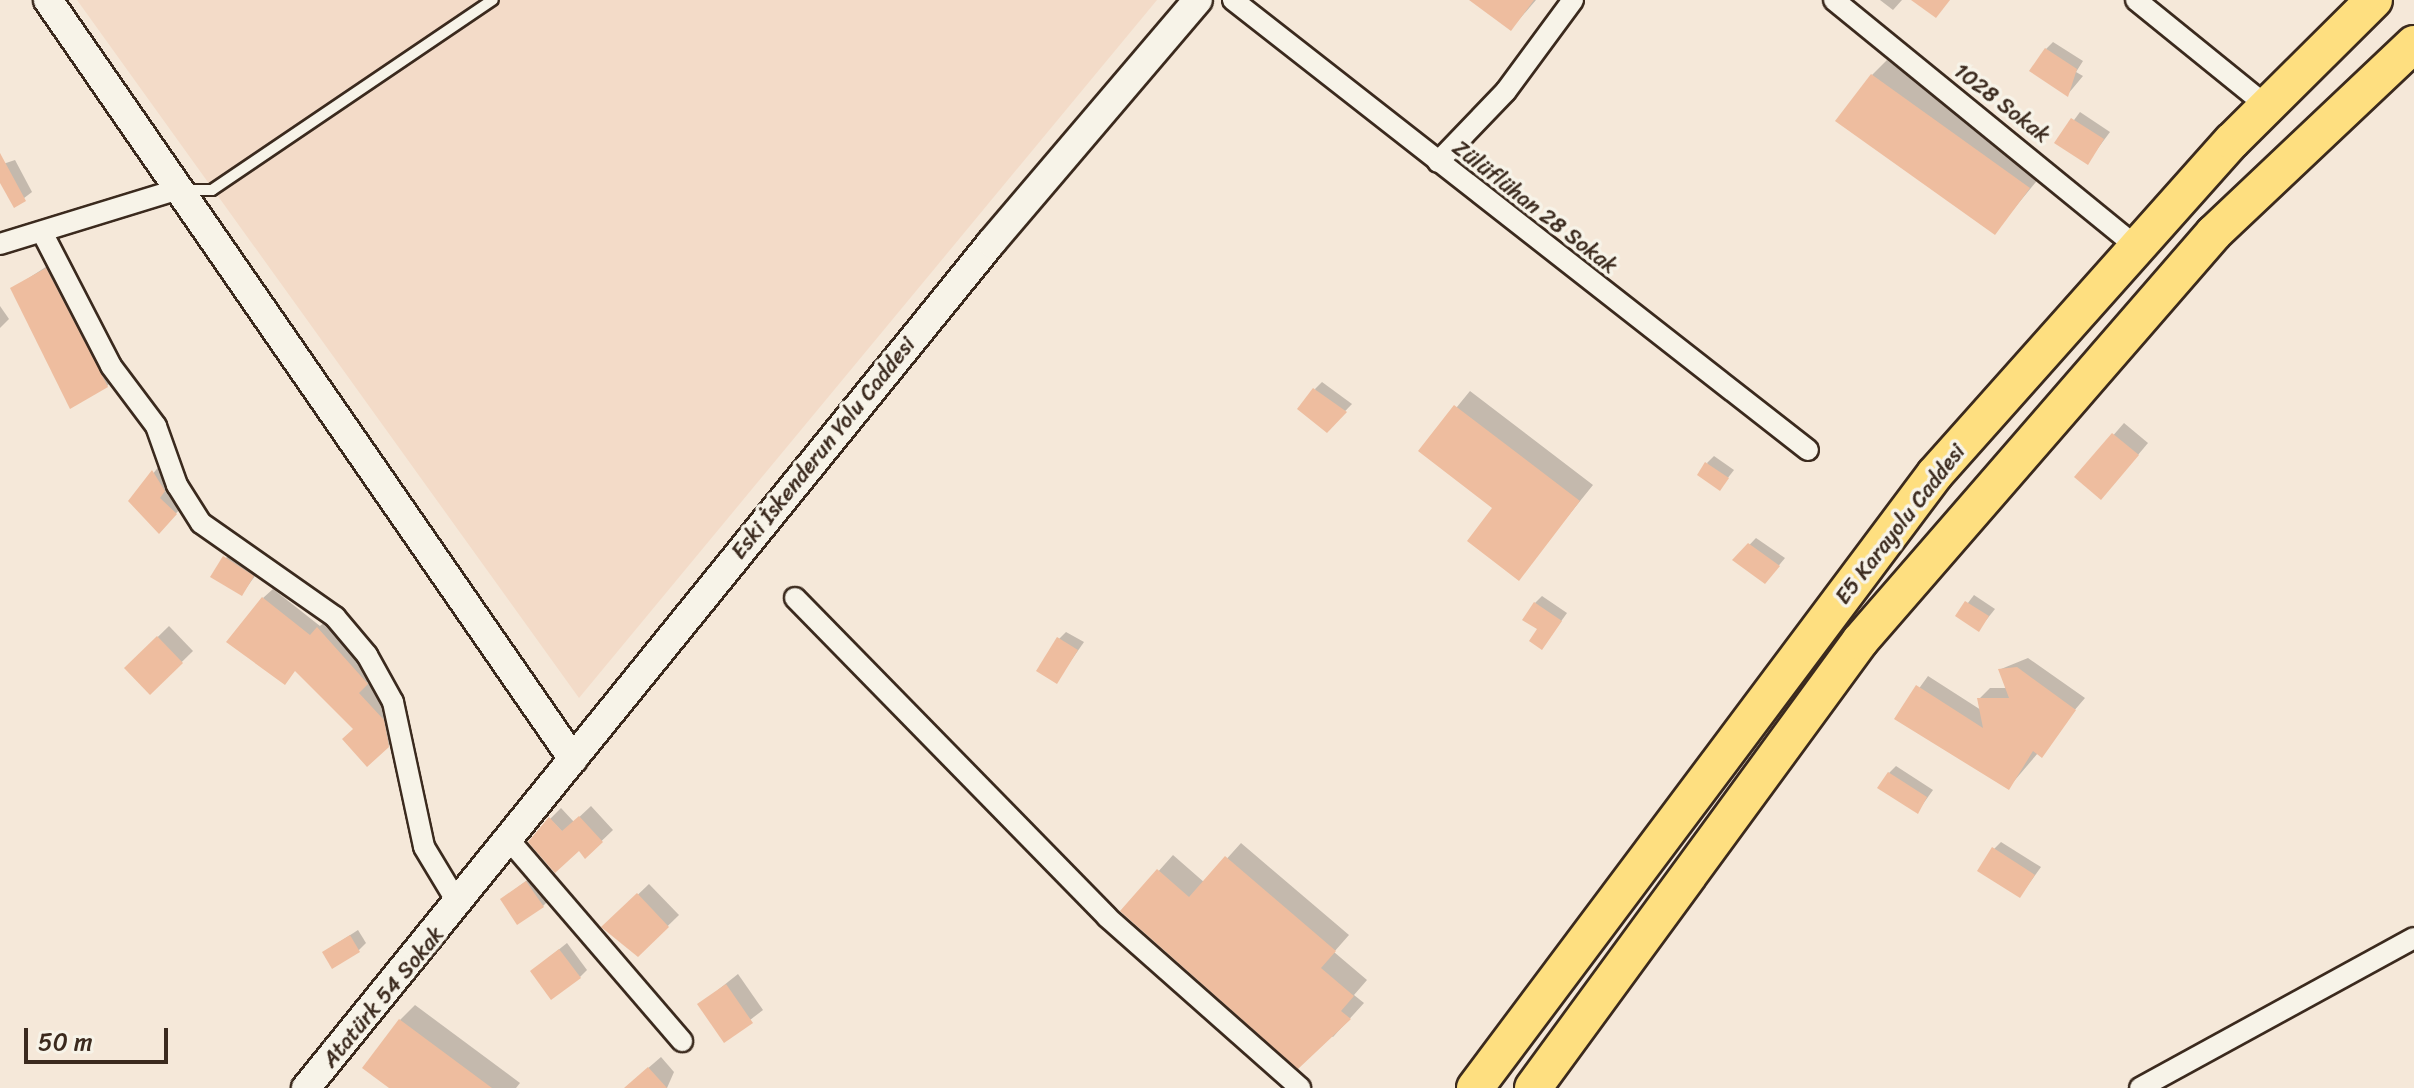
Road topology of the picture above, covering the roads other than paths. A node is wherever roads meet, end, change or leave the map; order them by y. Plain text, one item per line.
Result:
1 (48, 0) edge
2 (493, 0) edge
3 (1198, 0) edge
4 (1233, 0) edge
5 (1573, 0) edge
6 (1834, 0) edge
7 (2136, 0) edge
8 (2374, 0) edge
9 (2414, 44) edge
10 (2267, 106) junction
11 (1438, 162) junction
12 (175, 190) junction
13 (43, 234) junction
14 (0, 244) edge
15 (2137, 247) junction
16 (1808, 450) dead end
17 (795, 598) dead end
18 (573, 759) junction
19 (510, 841) junction
20 (459, 905) junction
21 (2414, 938) edge
22 (682, 1041) dead end
23 (306, 1088) edge
24 (1300, 1088) edge
25 (1475, 1088) edge
26 (1533, 1088) edge
27 (2140, 1088) edge

1 - 12 street
2 - 12 lane
3 - 18 street, Eski İskenderun Yolu Caddesi
4 - 11 street, Zülüflühan 28 Sokak
5 - 11 street
6 - 15 street, 1028 Sokak
7 - 10 street
8 - 10 highway, E5 Karayolu Caddesi
9 - 26 highway, E5 Karayolu Caddesi
10 - 15 highway, E5 Karayolu Caddesi
11 - 16 street, Zülüflühan 28 Sokak
12 - 13 street
12 - 18 street
13 - 14 street
13 - 20 street
15 - 25 highway, E5 Karayolu Caddesi
17 - 24 street
18 - 19 street, Eski İskenderun Yolu Caddesi
19 - 20 street, Eski İskenderun Yolu Caddesi
19 - 22 street
20 - 23 street, Atatürk 54 Sokak
21 - 27 street

